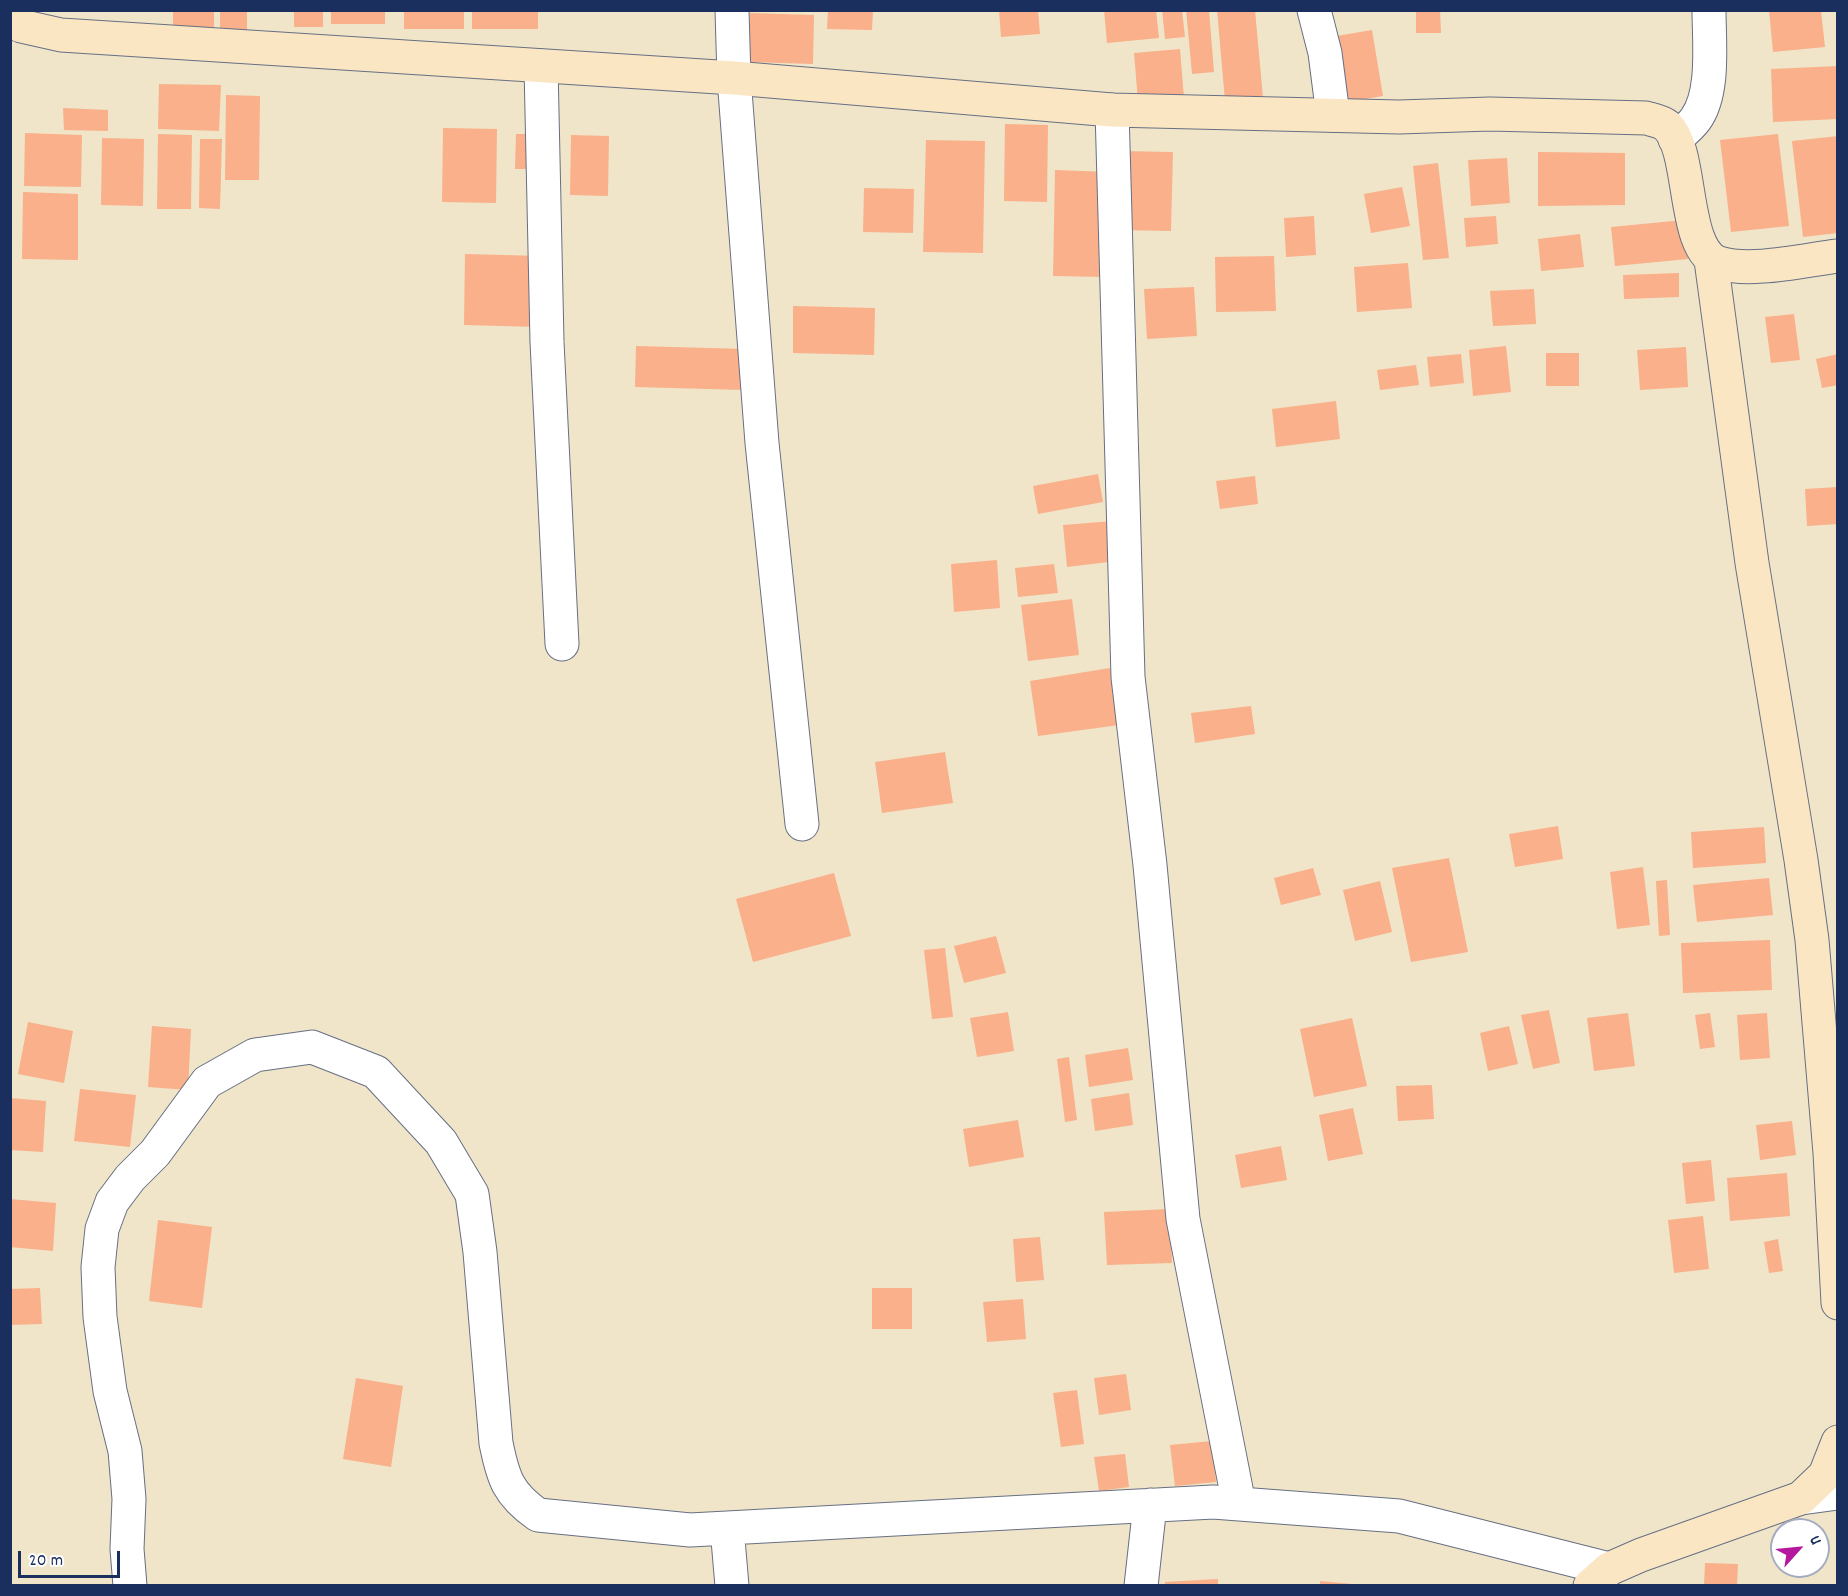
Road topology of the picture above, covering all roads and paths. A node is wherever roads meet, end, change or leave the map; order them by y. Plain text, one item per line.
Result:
1 (732, 10) edge
2 (1314, 10) edge
3 (1709, 10) edge
4 (10, 15) edge
5 (541, 66) junction
6 (734, 78) junction
7 (1112, 110) junction
8 (1333, 115) junction
9 (1675, 139) junction
10 (1838, 256) edge
11 (1711, 260) junction
12 (562, 644) dead end
13 (802, 824) dead end
14 (1838, 1303) edge
15 (1838, 1442) edge
16 (1838, 1493) edge
17 (1801, 1498) junction
18 (1239, 1504) junction
19 (1150, 1505) junction
20 (727, 1528) junction
21 (1600, 1577) edge
22 (130, 1586) edge
23 (732, 1586) edge
24 (1141, 1586) edge

1 - 6 street
2 - 8 street
3 - 9 street
4 - 5 street
5 - 6 street
5 - 12 street
6 - 7 street
6 - 13 street
7 - 8 street
7 - 18 street
8 - 9 street
9 - 11 street
10 - 11 street
11 - 14 street
15 - 17 street
16 - 17 street
17 - 21 street
18 - 19 street
18 - 21 street
19 - 20 street
19 - 24 street
20 - 22 street
20 - 23 street

